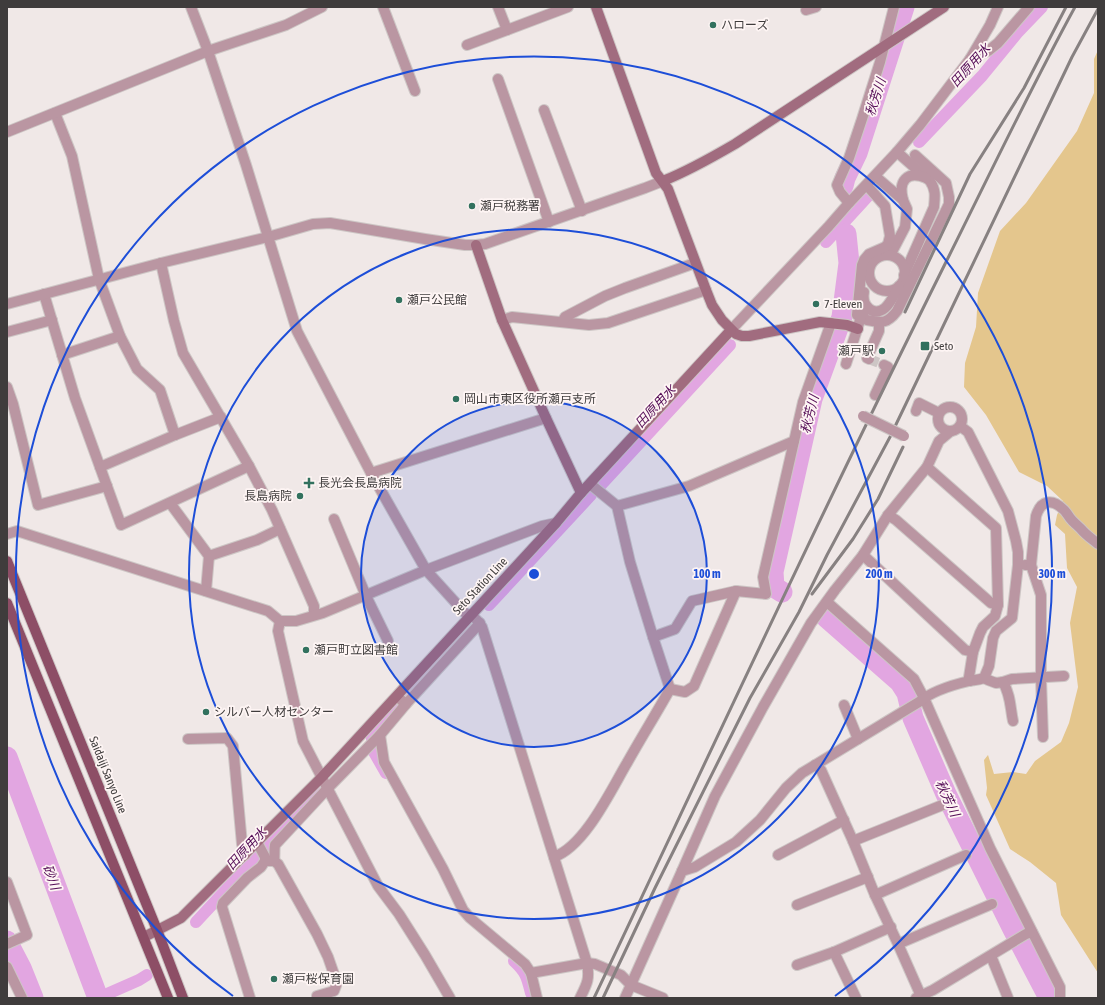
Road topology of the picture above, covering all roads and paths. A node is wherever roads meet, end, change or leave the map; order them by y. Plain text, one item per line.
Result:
1 (191, 7) edge
2 (322, 7) edge
3 (383, 7) edge
4 (498, 7) edge
5 (568, 7) edge
6 (596, 7) edge
7 (816, 7) edge
8 (894, 7) edge
9 (944, 7) edge
10 (998, 7) edge
11 (1029, 7) edge
12 (806, 10) dead end
13 (507, 30) junction
14 (467, 45) dead end
15 (884, 46) junction
16 (208, 51) junction
17 (970, 59) junction
18 (498, 79) dead end
19 (415, 91) dead end
20 (544, 110) dead end
21 (55, 113) junction
22 (7, 132) edge
23 (897, 152) junction
24 (915, 155) dead end
25 (875, 176) junction
26 (927, 178) junction
27 (663, 181) junction
28 (870, 189) dead end
29 (903, 200) junction
30 (849, 203) junction
31 (582, 211) junction
32 (549, 222) junction
33 (268, 237) junction
34 (476, 245) junction
35 (885, 256) junction
36 (160, 263) junction
37 (695, 263) junction
38 (869, 275) junction
39 (904, 275) junction
40 (99, 279) junction
41 (899, 286) junction
42 (706, 290) junction
43 (44, 294) junction
44 (7, 304) edge
45 (867, 307) junction
46 (856, 314) dead end
47 (52, 320) junction
48 (502, 320) junction
49 (867, 320) dead end
50 (562, 322) junction
51 (831, 323) junction
52 (879, 323) junction
53 (858, 328) junction
54 (731, 330) junction
55 (7, 332) edge
56 (120, 336) junction
57 (62, 355) junction
58 (869, 359) dead end
59 (846, 364) dead end
60 (884, 365) dead end
61 (7, 387) edge
62 (875, 395) dead end
63 (916, 411) dead end
64 (939, 413) junction
65 (863, 416) dead end
66 (221, 417) junction
67 (546, 418) junction
68 (939, 425) junction
69 (956, 429) junction
70 (175, 435) junction
71 (904, 436) dead end
72 (794, 441) junction
73 (939, 441) junction
74 (250, 466) junction
75 (927, 466) junction
76 (100, 467) junction
77 (371, 473) junction
78 (590, 484) junction
79 (107, 486) junction
80 (581, 493) junction
81 (170, 503) junction
82 (617, 506) junction
83 (888, 515) junction
84 (334, 519) dead end
85 (556, 524) junction
86 (280, 529) junction
87 (7, 534) edge
88 (1098, 544) edge
89 (863, 555) junction
90 (209, 556) junction
91 (7, 561) edge
92 (1018, 565) junction
93 (1030, 565) junction
94 (426, 570) junction
95 (206, 591) junction
96 (736, 591) junction
97 (366, 596) junction
98 (827, 602) junction
99 (7, 603) edge
100 (998, 605) junction
101 (314, 615) junction
102 (471, 615) junction
103 (280, 621) junction
104 (480, 623) junction
105 (653, 637) junction
106 (388, 641) dead end
107 (973, 652) junction
108 (1064, 676) dead end
109 (984, 678) junction
110 (1041, 678) junction
111 (970, 681) junction
112 (1004, 682) junction
113 (670, 689) junction
114 (401, 700) junction
115 (922, 700) junction
116 (844, 705) dead end
117 (1013, 721) dead end
118 (380, 735) junction
119 (1043, 737) dead end
120 (188, 739) dead end
121 (858, 739) junction
122 (815, 764) junction
123 (322, 777) junction
124 (328, 788) junction
125 (945, 804) dead end
126 (844, 820) junction
127 (854, 841) junction
128 (259, 845) junction
129 (245, 855) junction
130 (778, 855) dead end
131 (966, 855) dead end
132 (554, 857) junction
133 (268, 860) junction
134 (682, 871) junction
135 (868, 877) junction
136 (7, 882) edge
137 (875, 895) junction
138 (992, 904) dead end
139 (797, 905) dead end
140 (891, 927) junction
141 (157, 930) junction
142 (1029, 933) junction
143 (144, 937) junction
144 (11, 942) edge
145 (898, 944) junction
146 (834, 952) junction
147 (991, 956) junction
148 (587, 963) junction
149 (797, 965) dead end
150 (7, 968) edge
151 (531, 973) junction
152 (631, 985) junction
153 (935, 994) edge
154 (919, 997) edge
155 (22, 998) edge
156 (168, 998) edge
157 (183, 998) edge
158 (250, 998) edge
159 (317, 998) edge
160 (450, 998) edge
161 (537, 998) edge
162 (580, 998) edge
163 (624, 998) edge
164 (663, 998) edge
165 (856, 998) edge
166 (1008, 998) edge
167 (1060, 998) edge

1 - 16 street
2 - 16 street
3 - 19 street
4 - 13 street
5 - 13 street
6 - 27 main road
7 - 12 street
8 - 15 street
9 - 15 main road
10 - 17 street
11 - 17 street
13 - 14 street
15 - 27 main road
15 - 30 street
16 - 21 street
16 - 33 street
17 - 23 street
18 - 32 street
20 - 31 street
21 - 22 street
21 - 40 street
23 - 25 street
23 - 26 street
24 - 52 street
25 - 29 street
25 - 30 street
26 - 29 street
26 - 39 street
27 - 31 street
27 - 37 main road
28 - 46 street
29 - 35 street
30 - 54 street
31 - 32 street
32 - 34 street
33 - 34 street
33 - 36 street
33 - 77 street
34 - 48 main road
35 - 38 street
35 - 39 street
36 - 40 street
36 - 66 street
37 - 42 main road
37 - 50 street
38 - 41 street
38 - 45 street
39 - 41 street
40 - 43 street
40 - 56 street
41 - 45 street
42 - 50 street
42 - 54 main road
43 - 44 street
43 - 47 street
45 - 53 street
47 - 55 street
47 - 57 street
48 - 50 street
48 - 67 main road
49 - 52 street
51 - 53 main road
51 - 54 main road
51 - 72 street
52 - 58 street
53 - 59 street
54 - 78 main road, Seto Station Line
56 - 57 street
56 - 70 street
57 - 76 street
60 - 62 street
61 - 79 street
63 - 64 street
64 - 68 street
64 - 69 street
65 - 71 street, bridge
66 - 70 street
66 - 74 street
67 - 77 street
67 - 80 main road
68 - 69 street
68 - 73 street
69 - 73 street
69 - 92 street
70 - 76 street
72 - 82 street
72 - 96 street
73 - 75 street
74 - 81 street
74 - 86 street
75 - 83 street
75 - 100 street
76 - 79 street
77 - 94 street
78 - 80 main road, Seto Station Line
78 - 82 street
79 - 81 street
80 - 85 main road, Seto Station Line
81 - 90 street
82 - 105 street
83 - 89 street
83 - 100 street
84 - 97 street
85 - 94 street
85 - 102 main road, Seto Station Line
86 - 90 street
86 - 101 street
87 - 95 street
88 - 93 street
89 - 98 street
89 - 107 street
90 - 95 street
91 - 141 main road, Saidaiji Sanyo Line
92 - 93 street
92 - 109 street
93 - 110 street
94 - 97 street
94 - 102 street
95 - 103 street
96 - 105 street
96 - 113 street
97 - 101 street
97 - 106 street
98 - 115 street
98 - 134 street
99 - 143 main road
100 - 107 street
101 - 103 street
102 - 104 street
102 - 114 main road, Seto Station Line
103 - 123 street
104 - 114 street
104 - 132 street
105 - 113 street
107 - 111 street
108 - 110 street
109 - 111 street
109 - 112 street
110 - 112 street
110 - 119 street
111 - 115 street
112 - 117 street
113 - 132 street
114 - 118 street
114 - 123 main road, Seto Station Line
115 - 121 street
115 - 142 street
116 - 121 street
118 - 124 street
118 - 151 street
120 - 129 street
121 - 122 street
122 - 126 street
122 - 134 street
123 - 124 street
123 - 128 main road, Seto Station Line
124 - 133 street
124 - 160 street
125 - 127 street
126 - 127 street
126 - 130 street
127 - 135 street
128 - 129 main road, Seto Station Line
128 - 133 street
129 - 141 main road, Seto Station Line
131 - 137 street
132 - 148 street
133 - 158 street
133 - 159 street
134 - 152 street
135 - 137 street
135 - 139 street
136 - 144 street
137 - 140 street
138 - 145 street
140 - 145 street
140 - 146 street
141 - 143 main road, Seto Station Line
141 - 157 main road, Saidaiji Sanyo Line
142 - 147 street
142 - 167 street
143 - 156 main road
145 - 154 street
146 - 149 street
146 - 165 street
147 - 153 street
147 - 166 street
148 - 151 street
148 - 152 street
148 - 162 street
150 - 155 street
151 - 161 street
152 - 163 street
152 - 164 street
153 - 154 street

